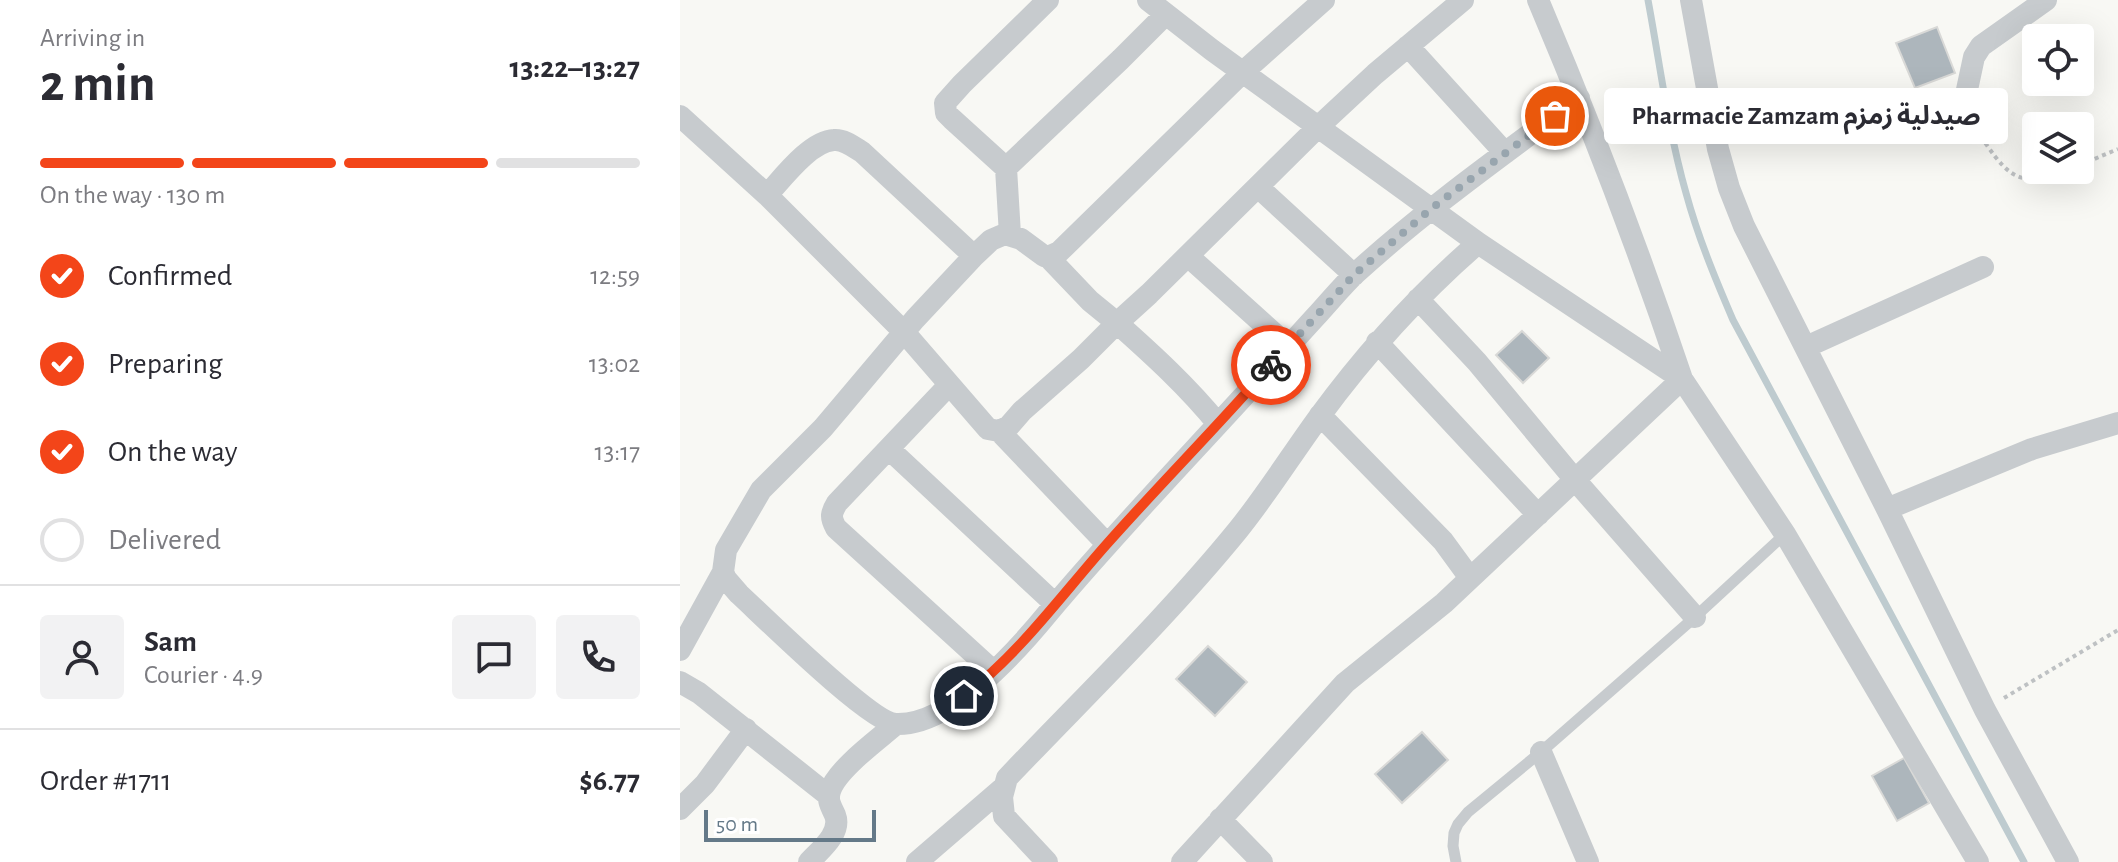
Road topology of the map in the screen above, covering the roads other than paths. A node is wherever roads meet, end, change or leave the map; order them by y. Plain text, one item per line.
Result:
1 (1048, 0) edge
2 (1324, 0) edge
3 (1463, 0) edge
4 (1538, 0) edge
5 (1691, 0) edge
6 (2046, 0) edge
7 (1155, 4) edge
8 (1408, 46) junction
9 (1243, 72) junction
10 (1579, 98) junction
11 (680, 116) edge
12 (1713, 123) junction
13 (1318, 127) junction
14 (1505, 153) junction
15 (1006, 168) junction
16 (1258, 187) junction
17 (767, 195) junction
18 (1432, 208) junction
19 (1010, 235) junction
20 (1478, 243) junction
21 (974, 256) junction
22 (1188, 256) junction
23 (1048, 257) junction
24 (1983, 267) dead end
25 (1354, 275) junction
26 (1418, 299) junction
27 (1117, 323) junction
28 (904, 332) junction
29 (1377, 342) junction
30 (1288, 346) junction
31 (1806, 347) junction
32 (1682, 379) junction
33 (949, 385) junction
34 (1320, 415) junction
35 (2118, 423) edge
36 (1218, 424) junction
37 (999, 431) junction
38 (889, 449) junction
39 (1576, 481) junction
40 (1887, 509) junction
41 (1538, 515) junction
42 (1785, 534) junction
43 (1107, 544) junction
44 (723, 572) junction
45 (1470, 578) junction
46 (1055, 604) junction
47 (1695, 617) junction
48 (680, 650) edge
49 (993, 671) junction
50 (680, 682) edge
51 (896, 724) junction
52 (746, 729) junction
53 (1541, 752) junction
54 (1004, 787) junction
55 (829, 796) junction
56 (680, 809) edge
57 (1220, 819) junction
58 (809, 862) edge
59 (917, 862) edge
60 (1047, 862) edge
61 (1182, 862) edge
62 (1262, 862) edge
63 (1456, 862) edge
64 (1588, 862) edge
65 (1978, 862) edge
66 (2068, 862) edge

1 - 15 street
2 - 9 street
3 - 8 street
4 - 10 street
5 - 12 street
6 - 12 street
7 - 9 street
7 - 15 street
8 - 13 street
8 - 14 street
9 - 13 street
9 - 23 street
10 - 14 street
10 - 32 street
11 - 17 street
12 - 31 street
13 - 16 street
13 - 18 street
14 - 18 street
15 - 19 street
16 - 22 street
16 - 25 street
17 - 21 street
17 - 28 street
18 - 20 street
18 - 25 street
19 - 21 street
19 - 23 street
20 - 26 street
20 - 32 street
21 - 28 street
22 - 27 street
22 - 30 street
23 - 27 street
24 - 31 street
25 - 30 street
26 - 29 street
26 - 39 street
27 - 36 street
27 - 37 street
28 - 33 street
28 - 44 street
29 - 34 street
29 - 41 street
30 - 36 street
31 - 40 street
32 - 39 street
32 - 42 street
33 - 37 street
33 - 38 street
34 - 45 street
34 - 54 street
35 - 40 street
36 - 43 street
37 - 43 street
38 - 46 street
38 - 49 street
39 - 41 street
39 - 47 street
40 - 66 street
41 - 45 street
42 - 47 lane
42 - 65 street
43 - 46 street
44 - 48 street
44 - 51 street
45 - 57 street
46 - 49 street
47 - 53 lane
49 - 51 street
50 - 52 street
51 - 55 street
52 - 55 street
52 - 56 street
53 - 63 lane
53 - 64 street
54 - 59 street
54 - 60 street
55 - 58 street
57 - 61 street
57 - 62 street

